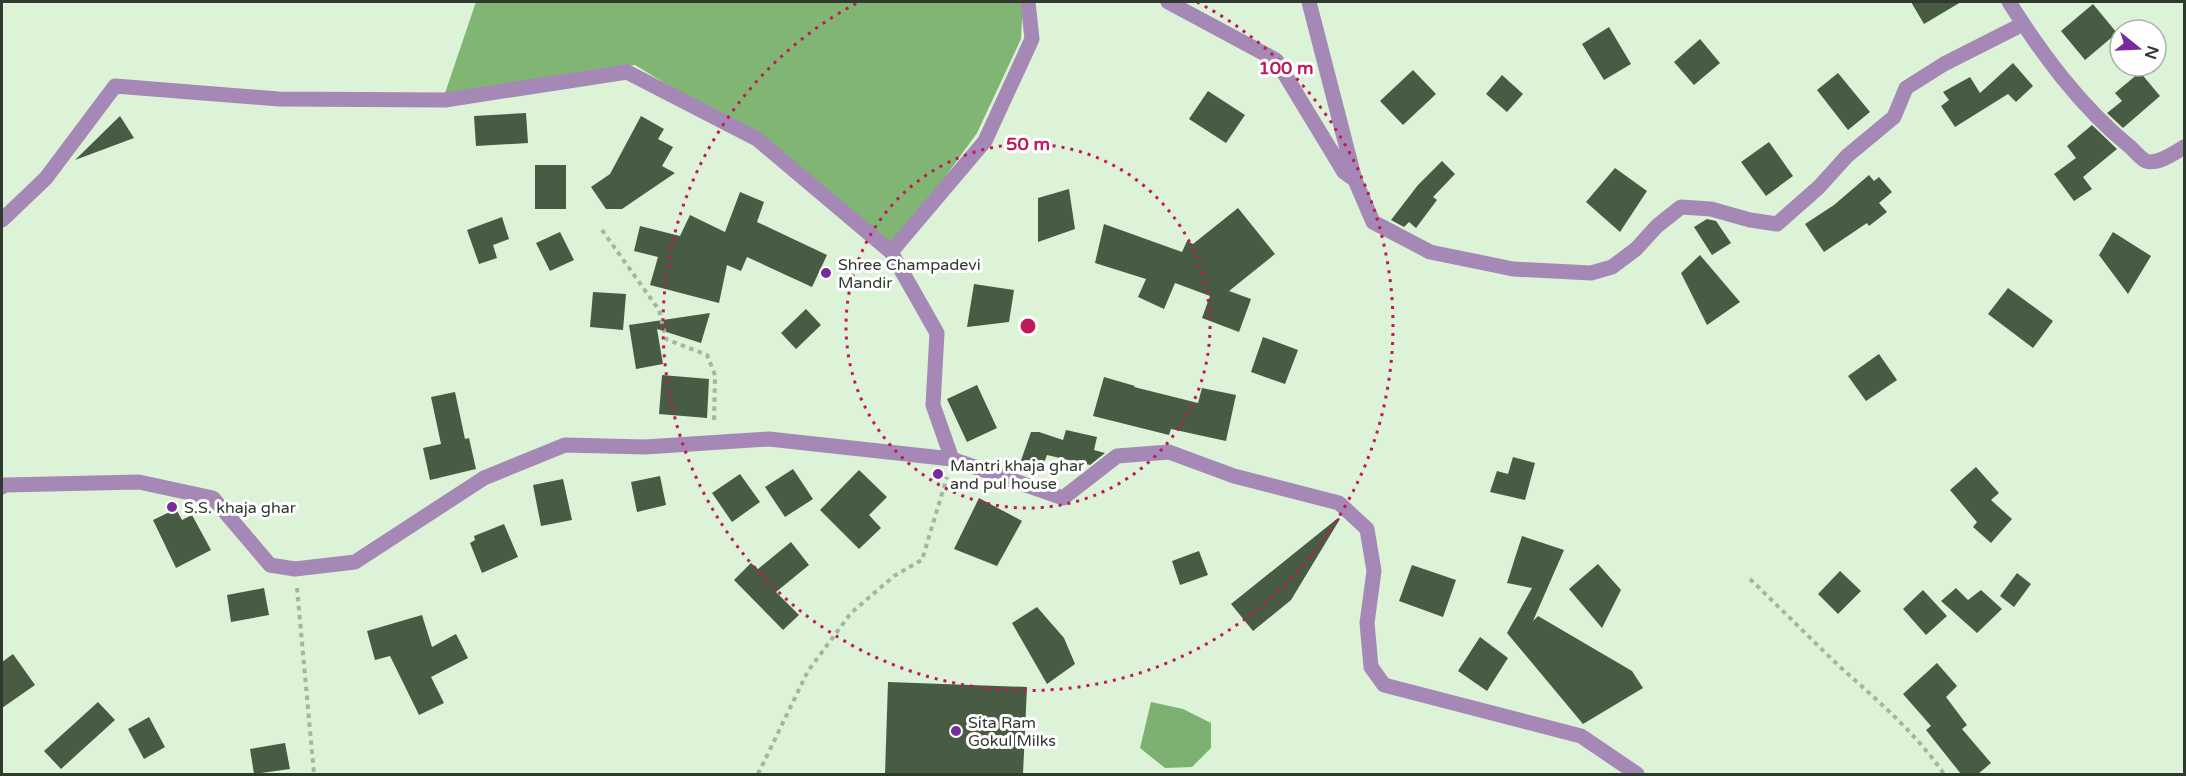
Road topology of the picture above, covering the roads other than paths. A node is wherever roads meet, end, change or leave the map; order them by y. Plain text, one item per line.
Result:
1 (1028, 2) edge
2 (1168, 2) edge
3 (1309, 2) edge
4 (2009, 2) edge
5 (2023, 24) junction
6 (2184, 147) edge
7 (1355, 180) junction
8 (2, 220) edge
9 (891, 252) junction
10 (952, 459) junction
11 (2, 487) edge
12 (1637, 774) edge

1 - 9 street
2 - 7 street
3 - 7 street
4 - 5 street
5 - 6 street
5 - 7 street
8 - 9 street
9 - 10 street
10 - 11 street
10 - 12 street

